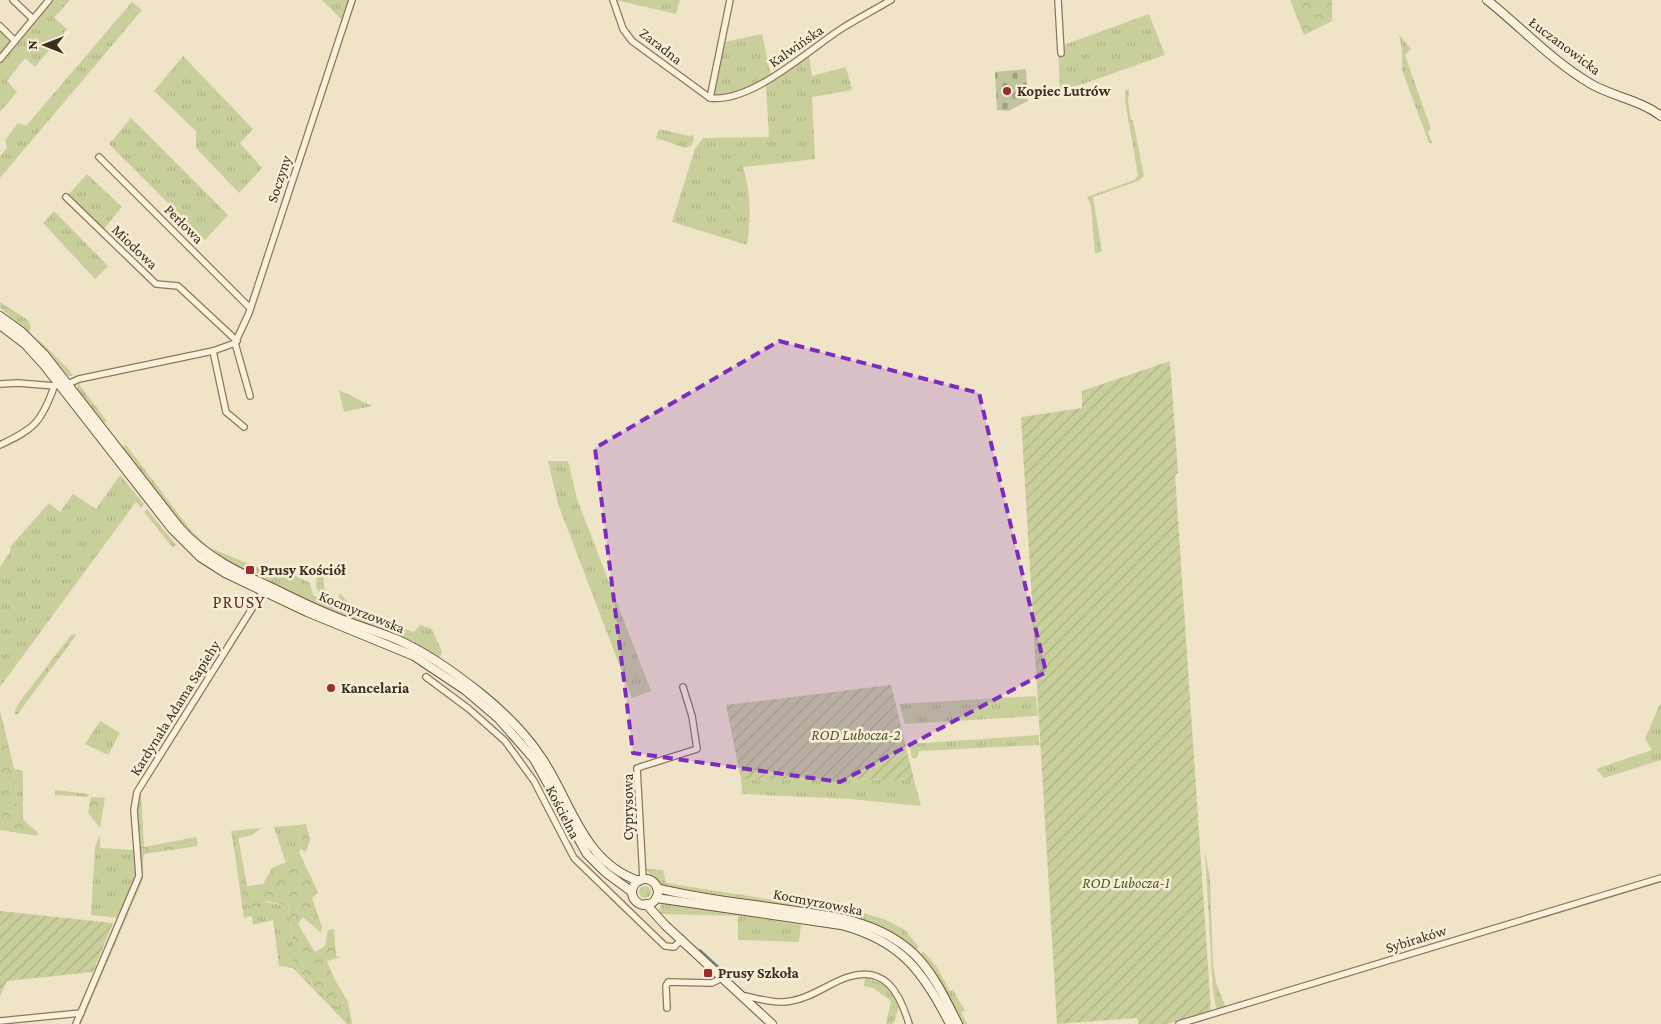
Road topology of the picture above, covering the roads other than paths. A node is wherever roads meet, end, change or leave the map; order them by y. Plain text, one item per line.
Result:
1 (13, 0) edge
2 (49, 0) edge
3 (352, 0) edge
4 (613, 0) edge
5 (730, 0) edge
6 (891, 0) edge
7 (1058, 0) edge
8 (1487, 0) edge
9 (33, 19) junction
10 (0, 26) edge
11 (15, 40) junction
12 (1061, 53) dead end
13 (0, 59) edge
14 (710, 98) junction
15 (1661, 116) edge
16 (99, 157) dead end
17 (66, 197) dead end
18 (250, 308) junction
19 (0, 316) edge
20 (0, 325) edge
21 (236, 342) junction
22 (213, 351) junction
23 (0, 384) edge
24 (68, 384) junction
25 (57, 385) junction
26 (250, 396) dead end
27 (244, 427) dead end
28 (0, 445) edge
29 (263, 591) junction
30 (426, 677) dead end
31 (683, 688) dead end
32 (1661, 878) edge
33 (641, 880) junction
34 (657, 888) junction
35 (632, 892) junction
36 (652, 901) junction
37 (682, 940) junction
38 (722, 978) junction
39 (743, 998) junction
40 (667, 1008) dead end
41 (81, 1013) junction
42 (0, 1021) edge
43 (76, 1024) edge
44 (772, 1024) edge
45 (910, 1024) edge
46 (950, 1024) edge
47 (958, 1024) edge
48 (1179, 1024) edge

1 - 9 street
2 - 9 street
3 - 18 street, Soczyny
4 - 14 street, Zaradna
5 - 14 street
6 - 14 street, Kalwińska
7 - 12 street
8 - 15 main road, Łuczanowicka
9 - 11 street
10 - 11 street
11 - 13 street
16 - 18 street, Perłowa
17 - 21 street, Miodowa
18 - 21 street, Soczyny
19 - 24 main road, Kocmyrzowska
20 - 25 main road, Kocmyrzowska
21 - 22 street
21 - 26 street
22 - 24 street
22 - 27 street
23 - 25 street
24 - 33 main road, Kocmyrzowska
25 - 28 street
25 - 29 main road, Kocmyrzowska
29 - 35 main road, Kocmyrzowska
29 - 41 street, Kardynała Adama Sapiehy
30 - 37 street, Kościelna
31 - 33 street, Cyprysowa
32 - 48 street, Sybiraków
33 - 34 main road
33 - 35 main road
34 - 36 main road
34 - 47 main road, Kocmyrzowska
35 - 36 main road
36 - 37 main road
36 - 46 main road, Kocmyrzowska
37 - 38 main road
38 - 39 main road
38 - 40 street
39 - 44 main road
39 - 45 street
41 - 42 street
41 - 43 street, Kardynała Adama Sapiehy

